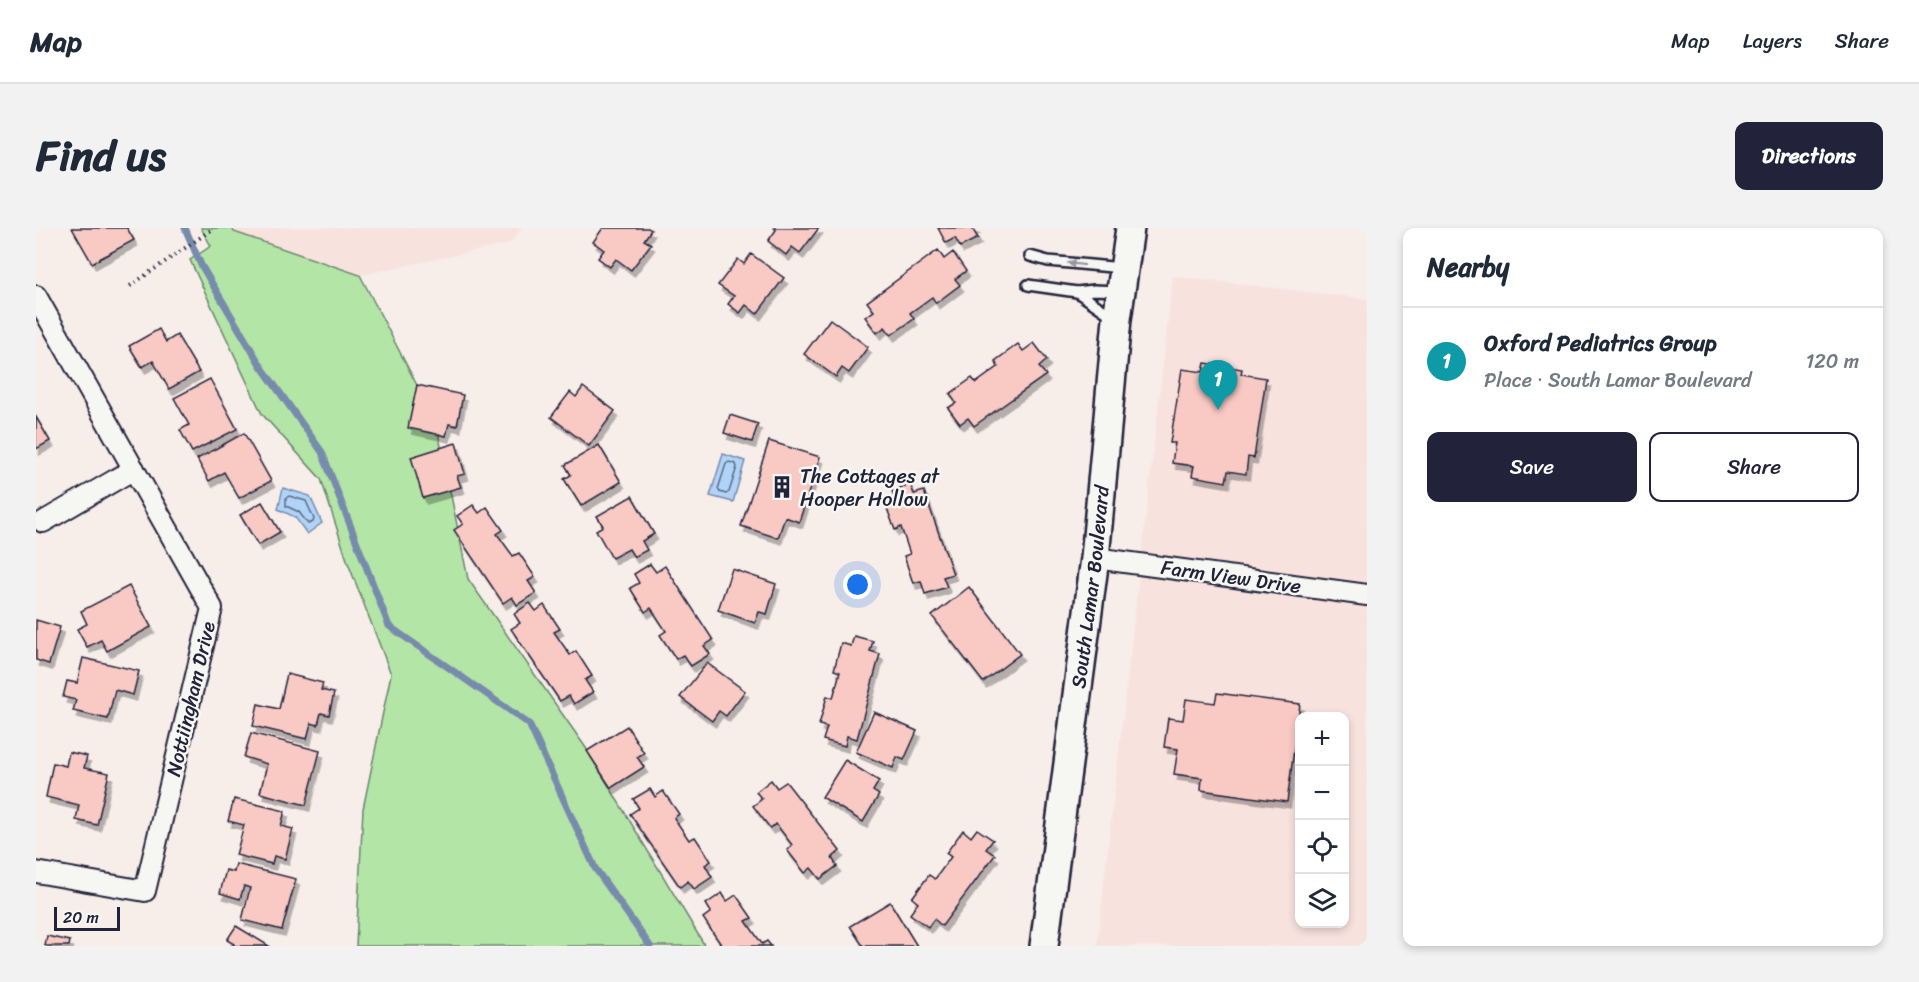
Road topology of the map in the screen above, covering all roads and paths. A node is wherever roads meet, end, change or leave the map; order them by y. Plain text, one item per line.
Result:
1 (214, 228) edge
2 (1130, 228) edge
3 (1030, 256) dead end
4 (1122, 280) junction
5 (1028, 285) dead end
6 (129, 286) dead end
7 (1077, 292) junction
8 (36, 296) edge
9 (1117, 319) junction
10 (134, 469) junction
11 (43, 522) dead end
12 (1095, 558) junction
13 (1367, 595) edge
14 (36, 872) edge
15 (1044, 946) edge

1 - 6 path
2 - 4 street, South Lamar Boulevard
4 -> 3 lane
4 - 7 lane
4 - 9 street, South Lamar Boulevard
5 - 7 lane
7 - 9 lane
8 - 10 street, Nottiingham Drive
9 - 12 street, South Lamar Boulevard
10 - 11 street
10 - 14 street, Nottiingham Drive
12 - 13 street, Farm View Drive
12 - 15 street, South Lamar Boulevard

